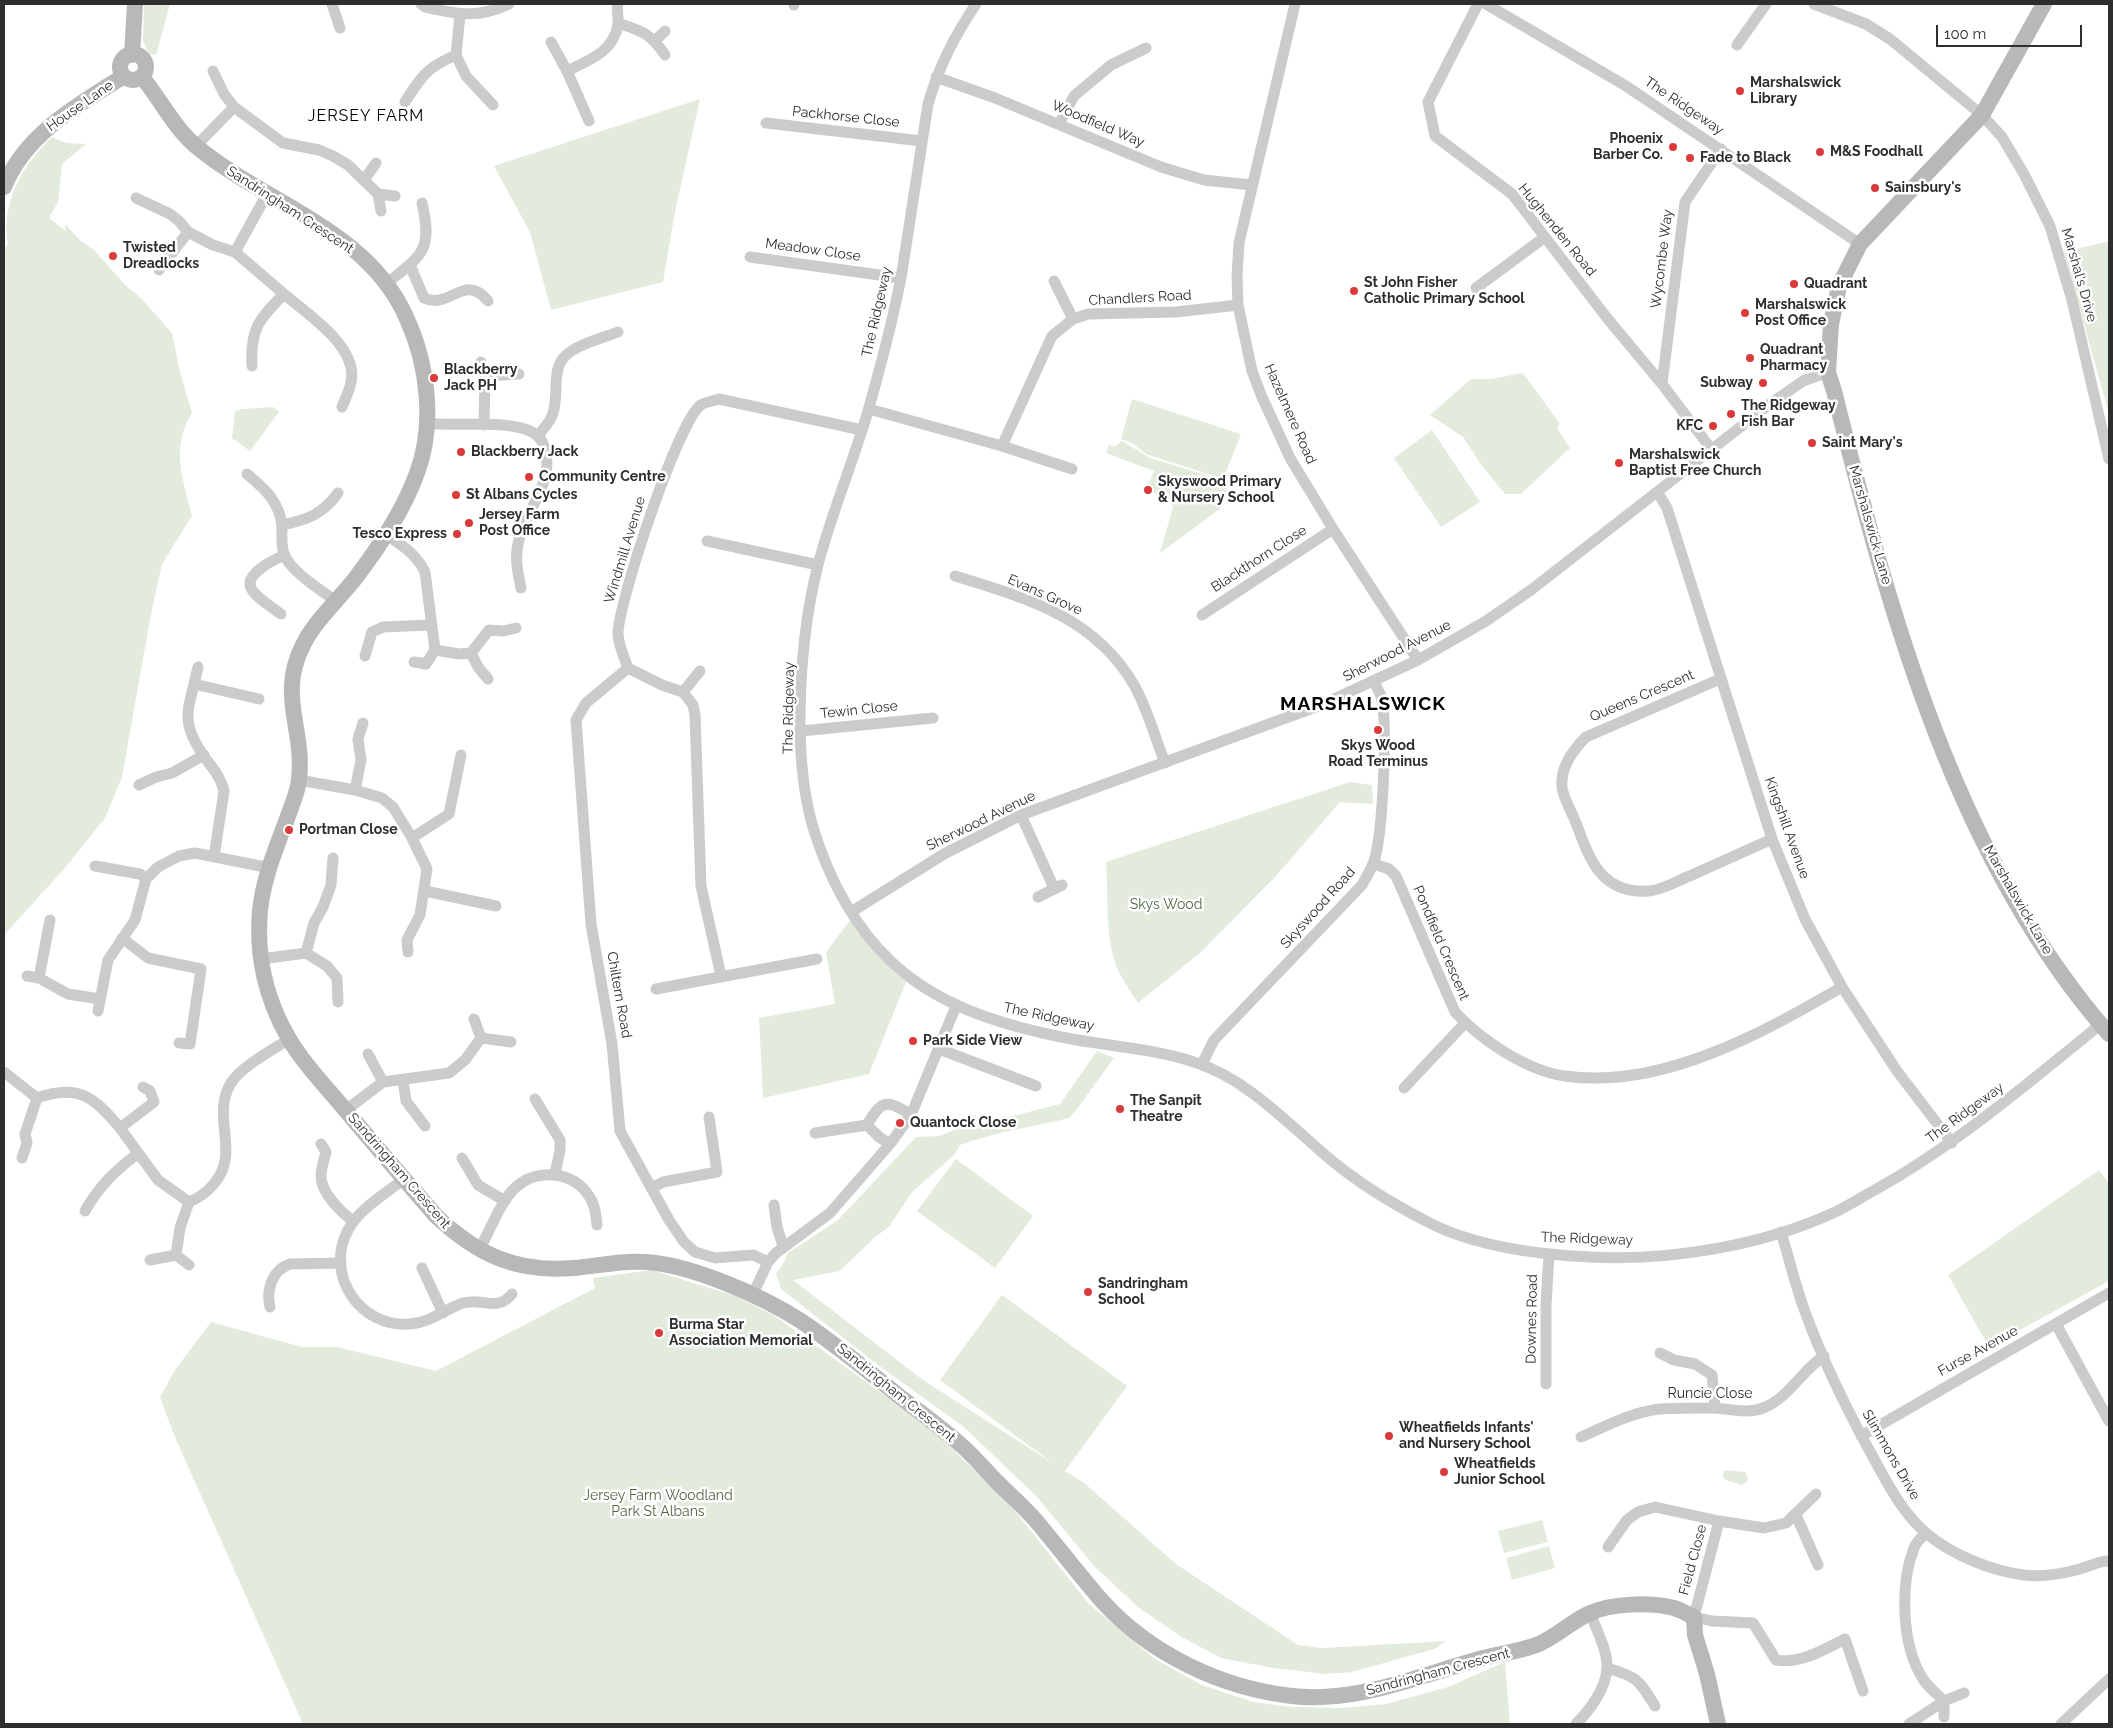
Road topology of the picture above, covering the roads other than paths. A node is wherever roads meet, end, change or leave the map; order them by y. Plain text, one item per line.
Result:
1 (135, 4) edge
2 (332, 4) edge
3 (421, 4) edge
4 (509, 4) edge
5 (618, 4) edge
6 (976, 4) edge
7 (1296, 4) edge
8 (1478, 4) edge
9 (1486, 4) edge
10 (1766, 4) edge
11 (2044, 4) edge
12 (1820, 5) edge
13 (460, 15) junction
14 (618, 23) junction
15 (340, 28) dead end
16 (665, 31) dead end
17 (655, 40) junction
18 (551, 42) dead end
19 (1737, 45) dead end
20 (1146, 48) dead end
21 (132, 55) junction
22 (456, 55) junction
23 (665, 55) dead end
24 (213, 71) dead end
25 (567, 71) junction
26 (124, 76) junction
27 (142, 77) junction
28 (936, 77) junction
29 (405, 102) dead end
30 (493, 105) dead end
31 (234, 107) junction
32 (1982, 115) junction
33 (589, 121) dead end
34 (766, 123) dead end
35 (1058, 124) junction
36 (922, 141) junction
37 (196, 146) junction
38 (1721, 149) junction
39 (376, 163) dead end
40 (364, 180) junction
41 (1252, 185) junction
42 (4, 187) edge
43 (267, 194) junction
44 (378, 194) junction
45 (395, 196) dead end
46 (136, 198) dead end
47 (422, 203) dead end
48 (381, 211) dead end
49 (188, 232) junction
50 (1545, 237) junction
51 (1860, 244) junction
52 (234, 252) junction
53 (750, 257) dead end
54 (410, 265) junction
55 (159, 270) dead end
56 (901, 278) junction
57 (1054, 281) dead end
58 (386, 284) junction
59 (1476, 288) dead end
60 (284, 294) junction
61 (488, 301) dead end
62 (1238, 305) junction
63 (1073, 319) junction
64 (618, 332) dead end
65 (482, 362) dead end
66 (252, 366) dead end
67 (1828, 372) junction
68 (519, 374) dead end
69 (485, 376) junction
70 (1662, 384) junction
71 (342, 407) dead end
72 (869, 409) junction
73 (426, 423) junction
74 (484, 425) junction
75 (862, 430) junction
76 (538, 436) junction
77 (1002, 446) junction
78 (1712, 450) junction
79 (2109, 459) edge
80 (1072, 469) dead end
81 (247, 474) dead end
82 (338, 493) dead end
83 (1658, 493) junction
84 (282, 525) junction
85 (1333, 529) junction
86 (385, 534) junction
87 (707, 541) dead end
88 (284, 555) junction
89 (818, 565) junction
90 (956, 576) dead end
91 (521, 588) dead end
92 (336, 601) junction
93 (281, 614) dead end
94 (1202, 615) dead end
95 (430, 625) junction
96 (516, 628) dead end
97 (435, 650) junction
98 (471, 652) junction
99 (365, 656) dead end
100 (1418, 660) junction
101 (414, 662) dead end
102 (198, 667) dead end
103 (628, 668) junction
104 (700, 670) dead end
105 (1720, 678) junction
106 (488, 679) dead end
107 (1374, 682) junction
108 (194, 684) junction
109 (683, 692) junction
110 (259, 699) dead end
111 (933, 718) dead end
112 (363, 724) dead end
113 (801, 731) junction
114 (204, 755) junction
115 (462, 755) dead end
116 (1164, 763) junction
117 (299, 780) junction
118 (139, 785) dead end
119 (355, 790) junction
120 (1021, 816) junction
121 (412, 838) junction
122 (1772, 839) junction
123 (214, 857) junction
124 (333, 858) dead end
125 (1374, 864) junction
126 (95, 866) dead end
127 (270, 868) junction
128 (146, 879) junction
129 (425, 891) junction
130 (1038, 898) dead end
131 (496, 906) dead end
132 (851, 912) junction
133 (50, 920) dead end
134 (122, 938) junction
135 (408, 952) dead end
136 (306, 953) junction
137 (261, 959) junction
138 (817, 959) dead end
139 (27, 976) dead end
140 (721, 976) junction
141 (39, 978) junction
142 (1842, 987) junction
143 (656, 989) dead end
144 (338, 1002) dead end
145 (956, 1006) junction
146 (474, 1019) dead end
147 (1465, 1023) junction
148 (2105, 1029) edge
149 (481, 1038) junction
150 (289, 1039) junction
151 (511, 1042) dead end
152 (180, 1043) dead end
153 (939, 1049) junction
154 (368, 1054) dead end
155 (1202, 1064) junction
156 (4, 1072) edge
157 (403, 1080) junction
158 (382, 1082) junction
159 (1036, 1086) dead end
160 (143, 1087) dead end
161 (1404, 1088) dead end
162 (37, 1098) junction
163 (535, 1099) dead end
164 (346, 1110) junction
165 (911, 1115) junction
166 (709, 1117) dead end
167 (866, 1125) junction
168 (425, 1126) dead end
169 (120, 1128) junction
170 (815, 1133) dead end
171 (1952, 1142) junction
172 (321, 1144) dead end
173 (890, 1144) junction
174 (137, 1154) junction
175 (22, 1158) dead end
176 (462, 1158) dead end
177 (555, 1174) junction
178 (404, 1179) junction
179 (652, 1188) junction
180 (505, 1201) junction
181 (189, 1202) junction
182 (774, 1205) dead end
183 (85, 1211) dead end
184 (354, 1221) junction
185 (597, 1225) dead end
186 (1781, 1232) junction
187 (783, 1246) junction
188 (480, 1250) junction
189 (176, 1255) junction
190 (1549, 1256) junction
191 (150, 1260) dead end
192 (768, 1262) junction
193 (341, 1263) junction
194 (189, 1265) dead end
195 (422, 1268) dead end
196 (2109, 1293) edge
197 (512, 1294) dead end
198 (753, 1294) junction
199 (270, 1307) dead end
200 (443, 1313) junction
201 (2056, 1324) junction
202 (1660, 1353) dead end
203 (1824, 1356) junction
204 (1546, 1384) dead end
205 (1715, 1408) junction
206 (2109, 1421) edge
207 (1861, 1436) junction
208 (1581, 1437) dead end
209 (1816, 1494) dead end
210 (1796, 1515) junction
211 (1719, 1522) junction
212 (1926, 1533) junction
213 (1608, 1547) dead end
214 (2109, 1561) edge
215 (1818, 1565) dead end
216 (1590, 1613) junction
217 (1694, 1617) junction
218 (1607, 1668) junction
219 (2109, 1679) edge
220 (1863, 1691) dead end
221 (1964, 1693) dead end
222 (1944, 1701) junction
223 (1655, 1706) dead end
224 (1944, 1717) dead end
225 (1576, 1724) edge
226 (1718, 1724) edge
227 (1909, 1724) edge
228 (2061, 1724) edge

1 - 21 street
2 - 15 street
3 - 13 street
4 - 13 street
5 - 14 street
6 - 28 street, The Ridgeway
7 - 41 street, Hazelmere Road
8 - 50 street, Hughenden Road
9 - 38 street, The Ridgeway
10 - 19 street
11 - 32 street, Marshalswick Lane
12 - 32 street, Marshal's Drive
13 - 22 street
14 - 17 street
14 - 25 street
16 - 17 street
17 - 23 street
18 - 25 street
20 - 35 street
21 - 26 street
21 - 27 street
22 - 29 street
22 - 30 street
24 - 31 street
25 - 33 street
26 - 27 street
26 - 42 street, House Lane
27 - 37 street, Sandringham Crescent
28 - 35 street, Woodfield Way
28 - 36 street, The Ridgeway
31 - 37 street
31 - 40 street
32 - 51 street, Marshalswick Lane
32 - 79 street, Marshal's Drive
34 - 36 street, Packhorse Close
35 - 41 street, Woodfield Way
36 - 56 street, The Ridgeway
37 - 43 street, Sandringham Crescent
38 - 51 street, The Ridgeway
38 - 70 street, Wycombe Way
39 - 40 street
40 - 44 street
41 - 62 street, Hazelmere Road
43 - 52 street
43 - 58 street, Sandringham Crescent
44 - 45 street
44 - 48 street
46 - 49 street
47 - 54 street
49 - 52 street
49 - 55 street
50 - 59 street
50 - 70 street, Hughenden Road
51 - 67 street, Marshalswick Lane
52 - 60 street
53 - 56 street, Meadow Close
54 - 58 street
54 - 61 street
56 - 72 street, The Ridgeway
57 - 63 street
58 - 73 street, Sandringham Crescent
60 - 66 street
60 - 71 street
62 - 63 street, Chandlers Road
62 - 85 street, Hazelmere Road
63 - 77 street, Chandlers Road
64 - 76 street
65 - 69 street
67 - 78 street, Sherwood Avenue
67 - 148 street, Marshalswick Lane
68 - 69 street
69 - 74 street
70 - 78 street, Hughenden Road
72 - 75 street, The Ridgeway
72 - 77 street
73 - 74 street
73 - 86 street, Sandringham Crescent
74 - 76 street
75 - 89 street, The Ridgeway
75 - 103 street, Windmill Avenue
76 - 91 street
77 - 80 street
78 - 83 street, Sherwood Avenue
81 - 84 street
82 - 84 street
83 - 100 street, Sherwood Avenue
83 - 105 street, Kingshill Avenue
84 - 88 street
85 - 94 street, Blackthorn Close
85 - 100 street, Hazelmere Road
86 - 92 street, Sandringham Crescent
86 - 95 street
87 - 89 street
88 - 92 street
88 - 93 street
89 - 113 street, The Ridgeway
90 - 116 street, Evans Grove
92 - 117 street, Sandringham Crescent
95 - 97 street
95 - 99 street
96 - 98 street
97 - 98 street
97 - 101 street
98 - 106 street
100 - 107 street, Sherwood Avenue
102 - 108 street
103 - 109 street
103 - 179 street, Chiltern Road
104 - 109 street
105 - 122 street, Kingshill Avenue
105 - 122 street, Queens Crescent
107 - 116 street, Sherwood Avenue
107 - 125 street, Skyswood Road
108 - 110 street
108 - 114 street
109 - 140 street
111 - 113 street, Tewin Close
112 - 119 street
113 - 132 street, The Ridgeway
114 - 118 street
114 - 123 street
115 - 121 street
116 - 120 street, Sherwood Avenue
117 - 119 street
117 - 127 street, Sandringham Crescent
119 - 121 street
120 - 130 street
120 - 132 street, Sherwood Avenue
121 - 129 street
122 - 142 street, Kingshill Avenue
123 - 127 street
123 - 128 street
124 - 136 street
125 - 147 street, Pondfield Crescent
125 - 155 street, Skyswood Road
126 - 128 street
127 - 137 street, Sandringham Crescent
128 - 134 street
129 - 131 street
129 - 135 street
132 - 145 street, The Ridgeway
133 - 141 street
134 - 141 street
134 - 152 street
136 - 137 street
136 - 144 street
137 - 150 street, Sandringham Crescent
138 - 140 street
139 - 141 street
140 - 143 street
142 - 147 street, Pondfield Crescent
142 - 171 street, Kingshill Avenue
145 - 153 street
145 - 155 street, The Ridgeway
146 - 149 street
147 - 161 street
148 - 171 street, The Ridgeway
149 - 151 street
149 - 157 street
150 - 164 street, Sandringham Crescent
150 - 181 street
153 - 159 street
153 - 165 street
154 - 158 street
155 - 190 street, The Ridgeway
156 - 162 street
157 - 158 street
157 - 168 street
158 - 164 street
160 - 169 street
162 - 169 street
162 - 175 street
163 - 177 street
164 - 178 street, Sandringham Crescent
165 - 167 street
165 - 173 street
166 - 179 street
167 - 170 street
167 - 173 street
169 - 174 street
171 - 186 street, The Ridgeway
172 - 184 street
173 - 187 street
174 - 181 street
174 - 183 street
176 - 180 street
177 - 180 street
177 - 185 street
178 - 184 street
178 - 188 street, Sandringham Crescent
179 - 192 street, Chiltern Road
180 - 188 street
181 - 189 street
182 - 187 street
184 - 193 street
186 - 190 street, The Ridgeway
186 - 203 street, Slimmons Drive
187 - 192 street
188 - 198 street, Sandringham Crescent
189 - 191 street
189 - 194 street
190 - 204 street, Downes Road
192 - 198 street
193 - 199 street
193 - 200 street
195 - 200 street
196 - 201 street, Furse Avenue
197 - 200 street
198 - 216 street, Sandringham Crescent
201 - 206 street
201 - 207 street, Furse Avenue
202 - 205 street
203 - 205 street, Runcie Close
203 - 207 street, Slimmons Drive
205 - 208 street, Runcie Close
207 - 212 street, Slimmons Drive
209 - 210 street
210 - 211 street
210 - 215 street
211 - 213 street, Field Close
211 - 217 street, Field Close
212 - 214 street, Slimmons Drive
212 - 222 street
216 - 217 street, Sandringham Crescent
216 - 218 street
217 - 220 street
217 - 226 street
218 - 223 street
218 - 225 street
219 - 228 street
221 - 222 street
222 - 224 street
222 - 227 street

